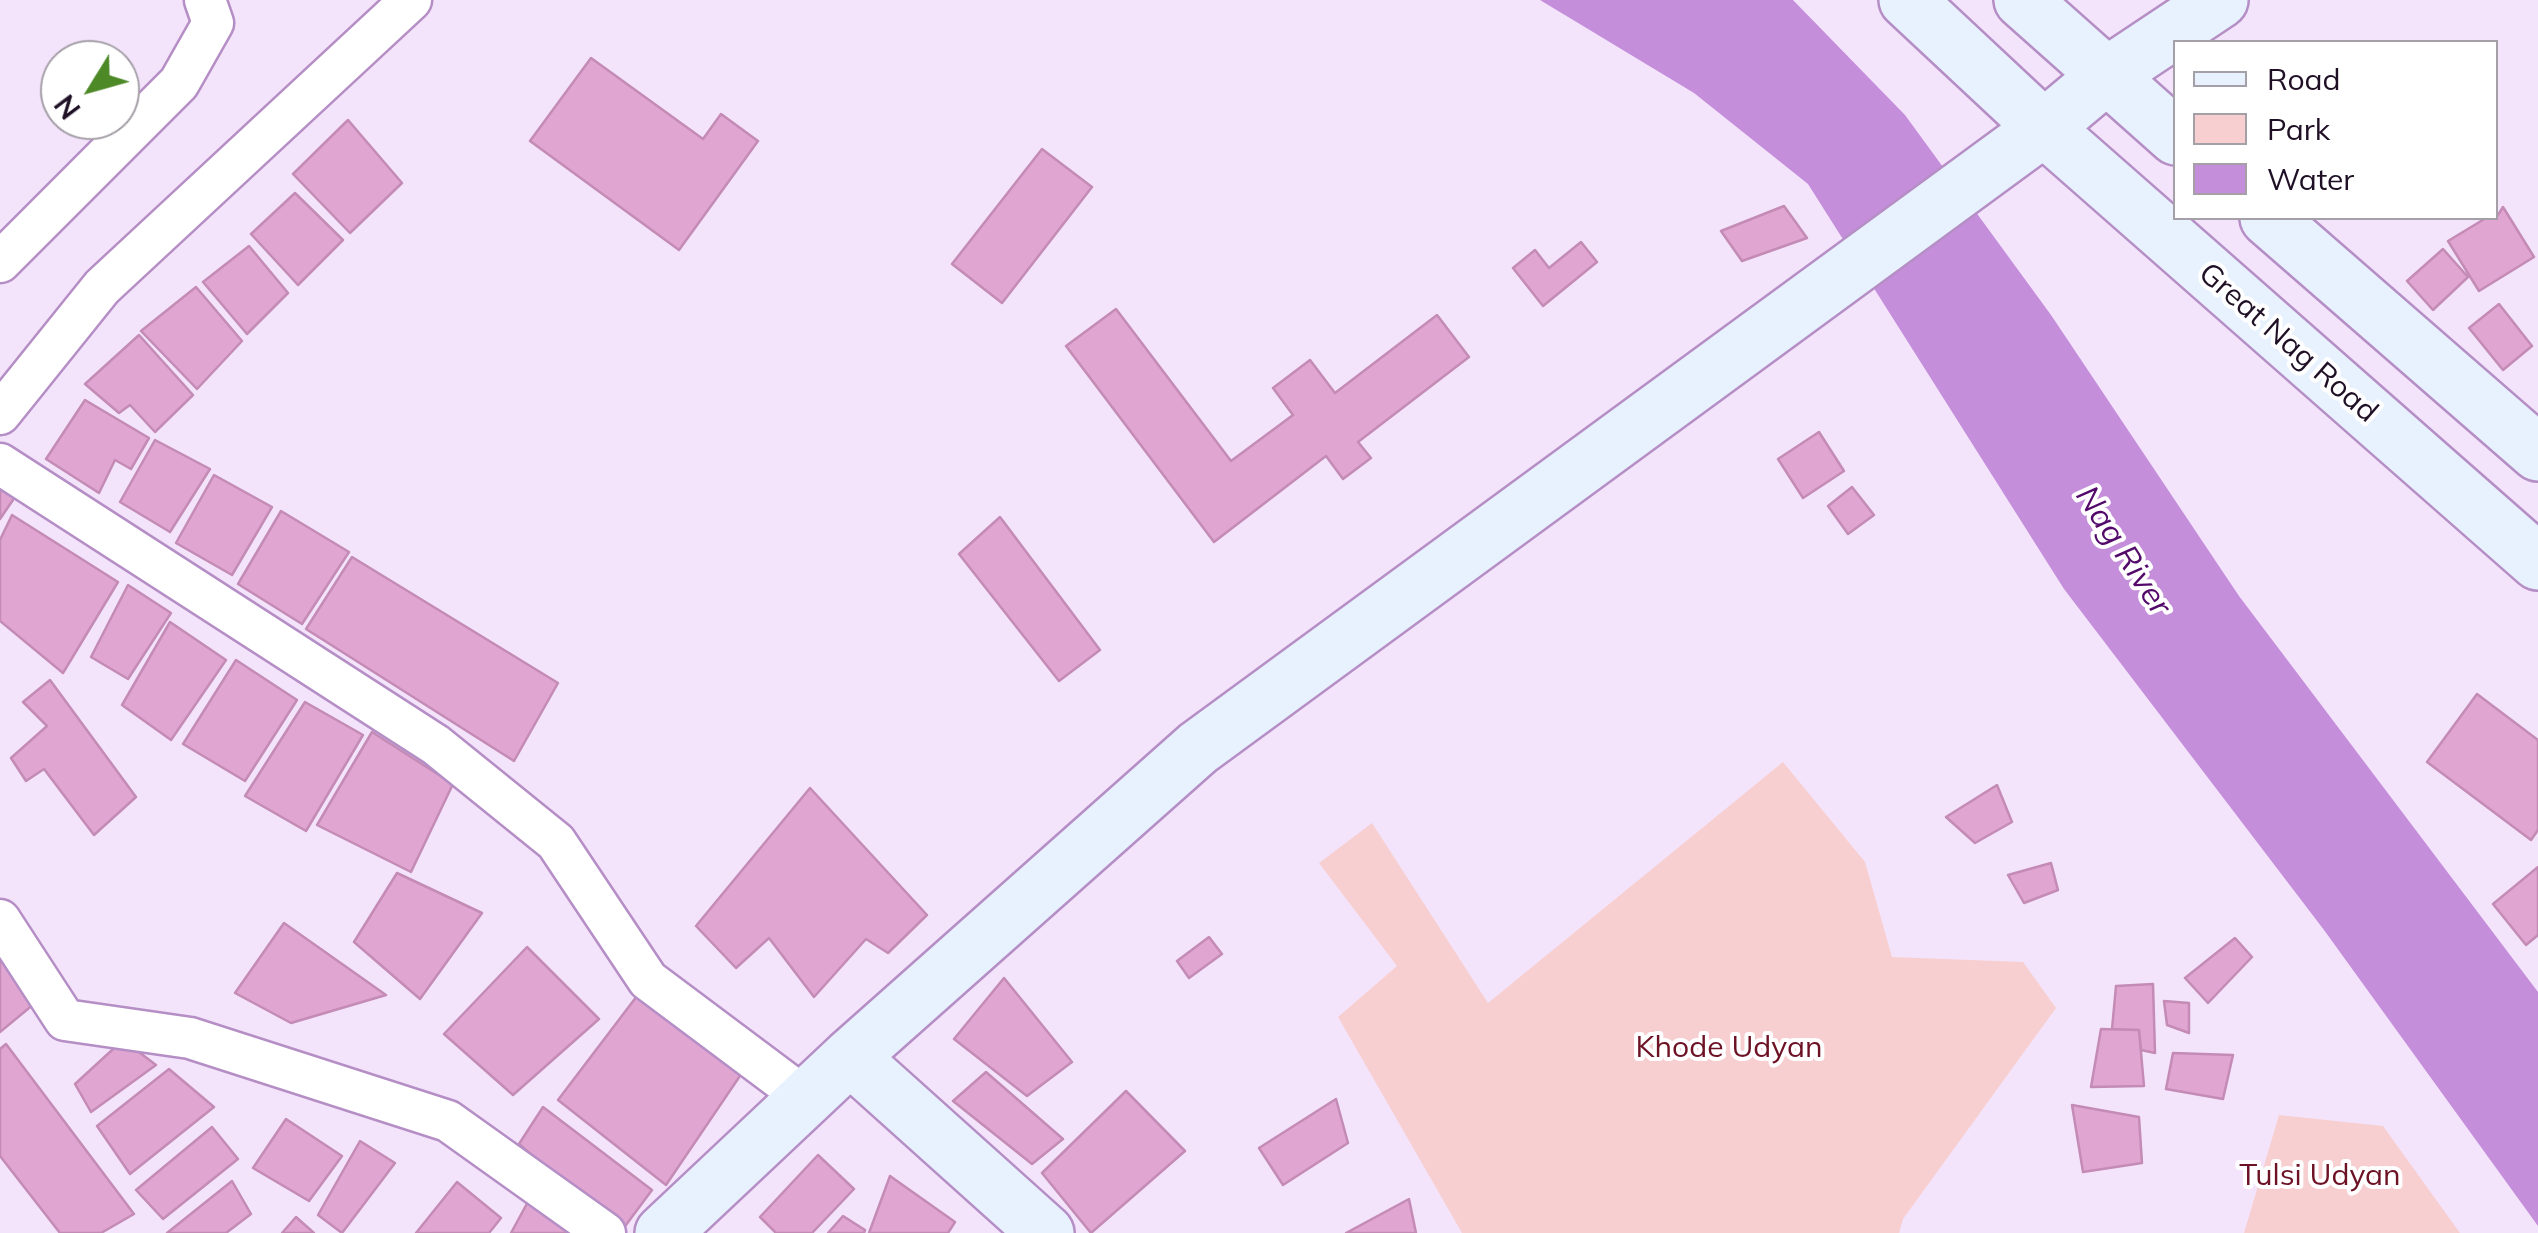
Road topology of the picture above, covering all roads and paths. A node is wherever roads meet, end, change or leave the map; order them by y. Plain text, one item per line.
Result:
1 (205, 0) edge
2 (411, 0) edge
3 (1907, 0) edge
4 (2022, 0) edge
5 (2220, 0) edge
6 (2106, 76) junction
7 (2044, 128) junction
8 (2173, 134) edge
9 (2270, 220) edge
10 (0, 262) edge
11 (0, 414) edge
12 (2538, 453) edge
13 (0, 464) edge
14 (2538, 562) edge
15 (0, 920) edge
16 (850, 1057) junction
17 (807, 1099) junction
18 (606, 1233) edge
19 (663, 1233) edge
20 (1046, 1233) edge

1 - 10 street
2 - 11 street
3 - 7 main road, Great Nag Road
4 - 6 main road
5 - 6 main road
6 - 7 main road
6 - 8 main road
7 - 14 main road, Great Nag Road
7 - 16 main road
9 - 12 main road
13 - 17 street
15 - 18 street
16 - 17 main road
16 - 20 main road
17 - 19 main road

